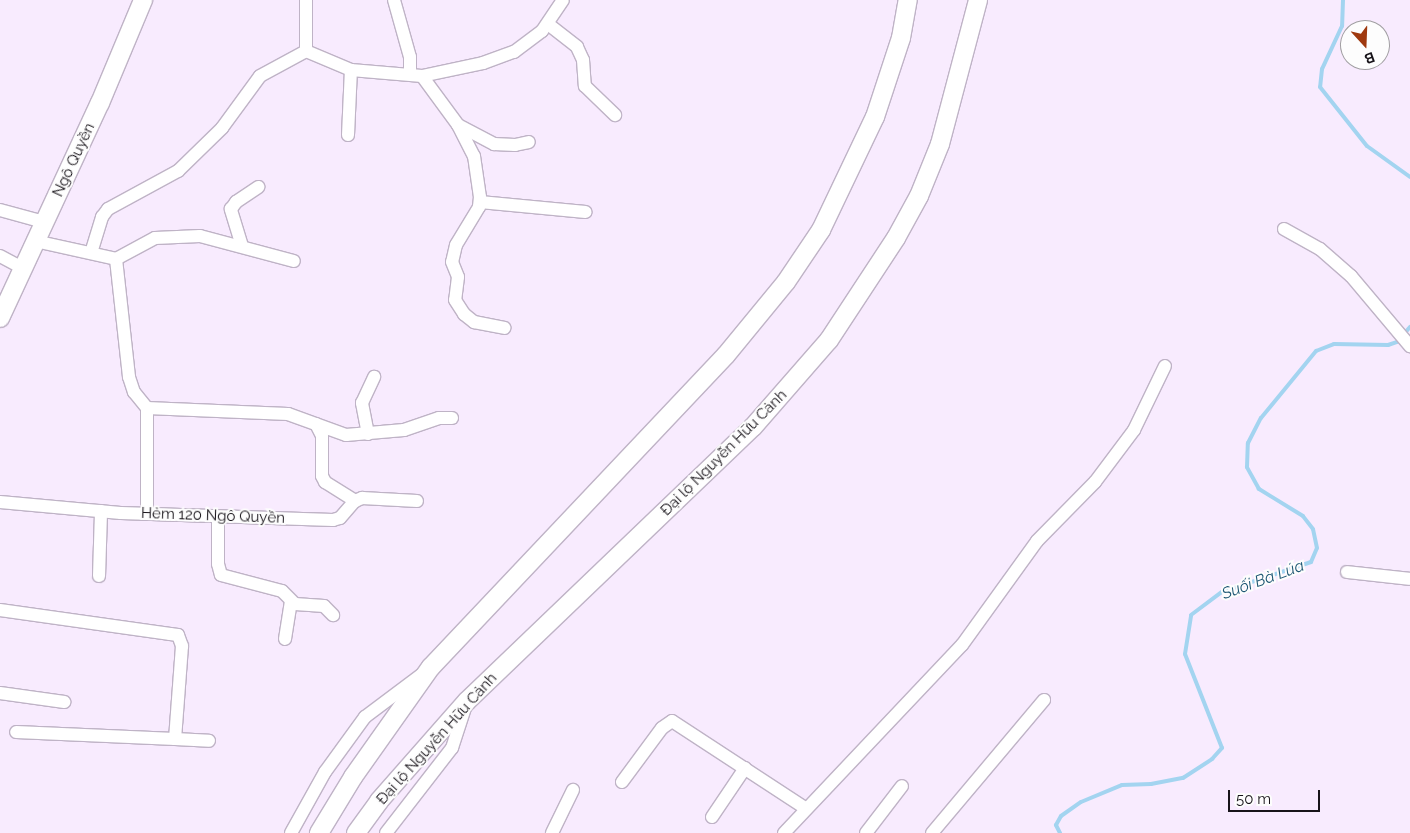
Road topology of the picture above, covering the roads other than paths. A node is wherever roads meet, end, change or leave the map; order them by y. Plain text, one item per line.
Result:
1 (143, 0) edge
2 (306, 0) edge
3 (394, 0) edge
4 (563, 0) edge
5 (908, 0) edge
6 (978, 0) edge
7 (548, 24) junction
8 (306, 51) junction
9 (351, 70) junction
10 (416, 75) junction
11 (614, 115) dead end
12 (458, 125) junction
13 (348, 135) dead end
14 (529, 142) dead end
15 (258, 187) dead end
16 (480, 202) junction
17 (0, 210) edge
18 (586, 212) dead end
19 (44, 222) junction
20 (1284, 229) dead end
21 (35, 241) junction
22 (242, 246) junction
23 (91, 253) junction
24 (0, 256) edge
25 (116, 259) junction
26 (294, 262) dead end
27 (23, 268) junction
28 (0, 318) edge
29 (504, 328) dead end
30 (1408, 344) edge
31 (1166, 366) dead end
32 (374, 377) dead end
33 (147, 408) junction
34 (452, 418) dead end
35 (316, 424) junction
36 (368, 434) junction
37 (355, 501) junction
38 (417, 501) dead end
39 (0, 502) edge
40 (101, 511) junction
41 (147, 514) junction
42 (218, 518) junction
43 (1347, 572) dead end
44 (99, 576) dead end
45 (1410, 579) edge
46 (291, 602) junction
47 (0, 610) edge
48 (333, 615) dead end
49 (285, 639) dead end
50 (431, 667) junction
51 (0, 693) edge
52 (1044, 700) dead end
53 (467, 701) junction
54 (64, 702) dead end
55 (16, 732) dead end
56 (175, 739) junction
57 (209, 741) dead end
58 (745, 768) junction
59 (622, 782) dead end
60 (902, 786) dead end
61 (573, 790) dead end
62 (805, 808) junction
63 (712, 817) dead end
64 (291, 833) edge
65 (319, 833) edge
66 (356, 833) edge
67 (386, 833) edge
68 (552, 833) edge
69 (784, 833) edge
70 (866, 833) edge
71 (932, 833) edge

1 - 19 main road, Ngô Quyền
2 - 8 street
3 - 10 street
4 - 7 street
5 - 50 main road
6 - 53 main road, Đại lộ Nguyễn Hữu Cảnh
7 - 10 street
7 - 11 street
8 - 9 street
8 - 23 street
9 - 10 street
9 - 13 street
10 - 12 street
12 - 14 street
12 - 16 street
15 - 22 street
16 - 18 street
16 - 29 street
17 - 19 street
19 - 21 main road, Ngô Quyền
20 - 30 street
21 - 23 street
21 - 27 main road, Ngô Quyền
22 - 25 street
22 - 26 street
23 - 25 street
24 - 27 street
25 - 33 street
27 - 28 main road, Ngô Quyền
31 - 62 street
32 - 36 street
33 - 35 street
33 - 41 street
34 - 36 street
35 - 36 street
35 - 37 street
37 - 38 street
37 - 42 street, Hẻm 120 Ngô Quyền
39 - 40 street, Hẻm 120 Ngô Quyền
40 - 41 street, Hẻm 120 Ngô Quyền
40 - 44 street
41 - 42 street, Hẻm 120 Ngô Quyền
42 - 46 street
43 - 45 street
46 - 48 street
46 - 49 street
47 - 56 street
50 - 64 street
50 - 65 main road
51 - 54 street
52 - 71 street
53 - 66 main road, Đại lộ Nguyễn Hữu Cảnh
53 - 67 street
55 - 56 street
56 - 57 street
58 - 59 street
58 - 62 street
58 - 63 street
60 - 70 street
61 - 68 street
62 - 69 street

